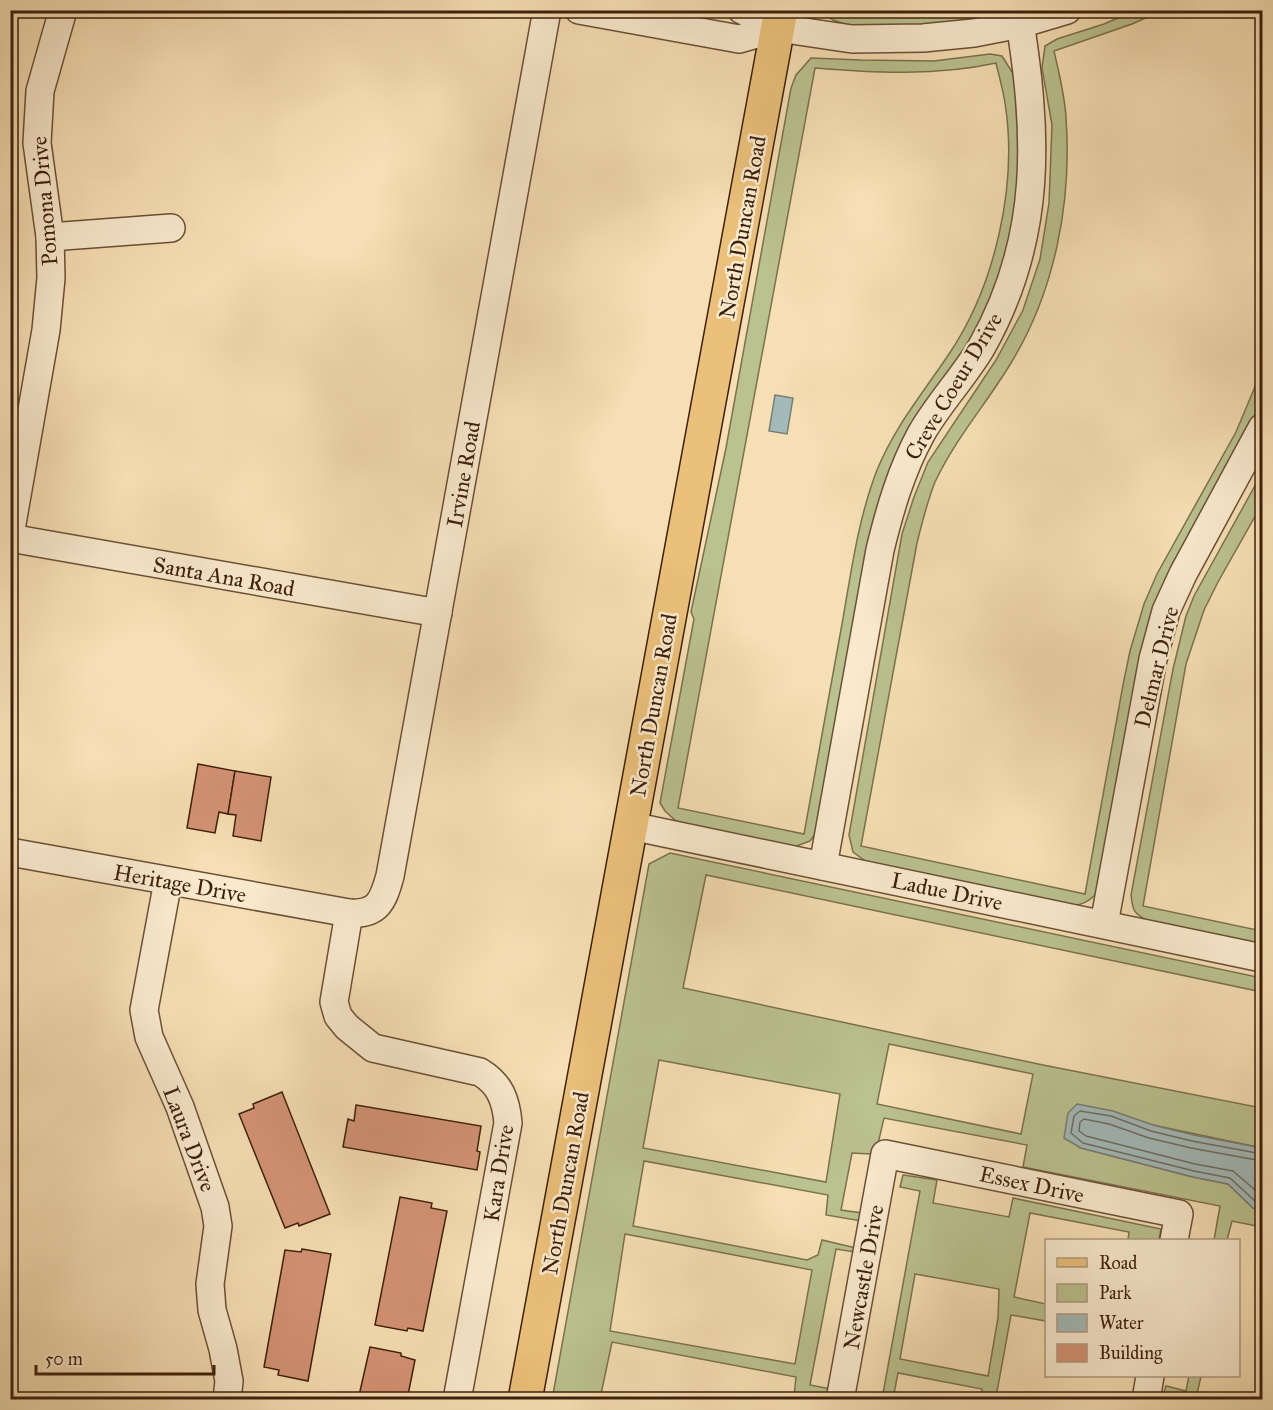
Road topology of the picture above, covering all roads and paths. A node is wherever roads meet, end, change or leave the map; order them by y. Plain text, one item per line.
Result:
1 (63, 10) edge
2 (547, 10) edge
3 (579, 10) edge
4 (742, 10) edge
5 (1068, 10) edge
6 (1019, 17) edge
7 (780, 19) edge
8 (171, 228) dead end
9 (50, 237) junction
10 (1263, 428) edge
11 (10, 537) edge
12 (438, 613) junction
13 (631, 826) junction
14 (10, 852) edge
15 (823, 866) junction
16 (168, 881) junction
17 (349, 913) junction
18 (1104, 924) junction
19 (1263, 958) edge
20 (885, 1154) joint
21 (1174, 1239) edge
22 (1150, 1377) edge
23 (227, 1400) edge
24 (457, 1400) edge
25 (525, 1400) edge
26 (840, 1400) edge
27 (1146, 1400) edge

1 - 9 street, Pomona Drive
2 - 12 street, Irvine Road
3 - 7 street
4 - 7 street
5 - 6 street
6 - 7 street
6 - 15 street, Creve Coeur Drive
7 - 13 main road, North Duncan Road
8 - 9 street
9 - 11 street, Pomona Drive
10 - 18 street, Delmar Drive
11 - 12 street, Santa Ana Road
12 - 17 street, Irvine Road
13 - 15 street, Ladue Drive
13 - 25 main road, North Duncan Road
14 - 16 street, Heritage Drive
15 - 18 street, Ladue Drive
16 - 17 street, Heritage Drive
16 - 23 street, Laura Drive
17 - 24 street, Kara Drive
18 - 19 street, Ladue Drive
20 - 21 street, Essex Drive
20 - 26 street, Newcastle Drive
22 - 27 street

